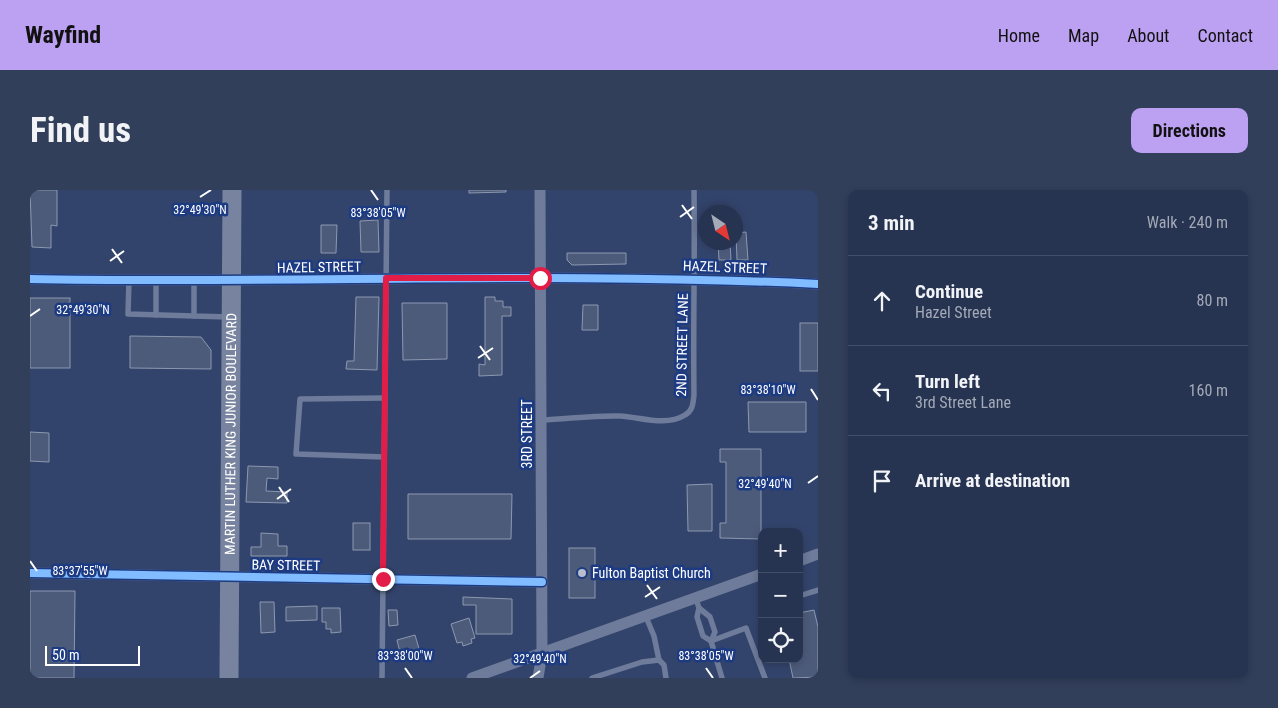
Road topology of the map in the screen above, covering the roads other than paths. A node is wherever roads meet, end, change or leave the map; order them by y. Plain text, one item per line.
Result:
1 (232, 190) edge
2 (387, 190) edge
3 (540, 190) edge
4 (694, 190) edge
5 (30, 278) edge
6 (386, 278) junction
7 (540, 278) junction
8 (696, 278) junction
9 (129, 280) junction
10 (156, 280) junction
11 (194, 280) junction
12 (230, 281) junction
13 (818, 284) edge
14 (156, 315) junction
15 (194, 316) junction
16 (230, 317) junction
17 (385, 398) junction
18 (542, 420) junction
19 (384, 457) junction
20 (818, 554) edge
21 (803, 560) edge
22 (30, 573) edge
23 (230, 576) junction
24 (758, 576) edge
25 (383, 579) junction
26 (542, 582) junction
27 (818, 590) edge
28 (803, 595) edge
29 (698, 603) junction
30 (646, 617) junction
31 (711, 641) junction
32 (542, 653) junction
33 (659, 660) junction
34 (229, 678) edge
35 (382, 678) edge
36 (472, 678) edge
37 (538, 678) edge
38 (592, 678) edge
39 (666, 678) edge
40 (722, 678) edge
41 (765, 678) edge

1 - 12 main road, MARTIN LUTHER KING JUNIOR BOULEVARD
2 - 6 lane
3 - 7 street, 3RD STREET
4 - 8 lane, 2ND STREET LANE
5 - 9 street, HAZEL STREET
6 - 7 street, HAZEL STREET
6 - 12 street, HAZEL STREET
6 - 17 lane
7 - 8 street, HAZEL STREET
7 - 18 street, 3RD STREET
8 - 13 street, HAZEL STREET
8 - 18 lane, 2ND STREET LANE
9 - 10 street, HAZEL STREET
9 - 14 lane
10 - 11 street, HAZEL STREET
10 - 14 lane
11 - 12 street, HAZEL STREET
11 - 15 lane
12 - 16 main road, MARTIN LUTHER KING JUNIOR BOULEVARD
14 - 15 lane
15 - 16 lane
16 - 23 main road, MARTIN LUTHER KING JUNIOR BOULEVARD
17 - 19 lane
17 - 19 lane
18 - 26 street, 3RD STREET
19 - 25 lane
20 - 21 street
22 - 23 street, BAY STREET
23 - 25 street, BAY STREET
23 - 34 main road, MARTIN LUTHER KING JUNIOR BOULEVARD
24 - 29 street
25 - 26 street, BAY STREET
25 - 35 lane
26 - 32 street, 3RD STREET
27 - 28 lane
29 - 30 street
29 - 31 lane
29 - 31 lane
30 - 32 street
30 - 33 lane
31 - 40 lane
31 - 41 lane
32 - 36 street
32 - 37 street, 3RD STREET
33 - 38 lane
33 - 39 lane

